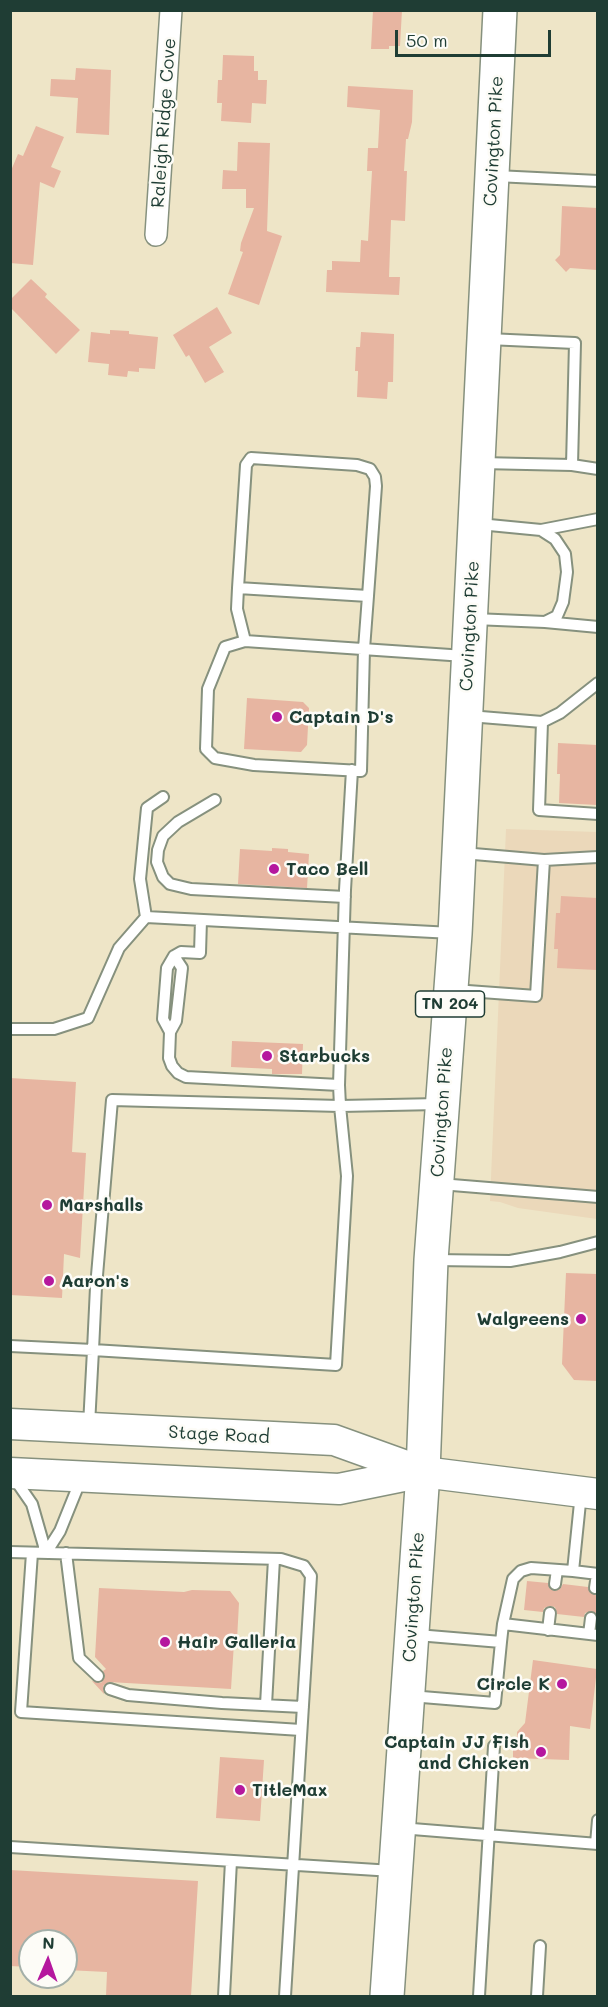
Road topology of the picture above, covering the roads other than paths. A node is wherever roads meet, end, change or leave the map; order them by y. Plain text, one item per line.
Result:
1 (171, 10) edge
2 (501, 10) edge
3 (492, 176) junction
4 (597, 181) edge
5 (156, 235) dead end
6 (484, 339) junction
7 (478, 463) junction
8 (572, 465) junction
9 (597, 469) edge
10 (597, 519) edge
11 (475, 524) junction
12 (542, 530) junction
13 (238, 588) junction
14 (368, 596) junction
15 (471, 618) junction
16 (545, 622) junction
17 (597, 627) edge
18 (245, 641) junction
19 (364, 649) junction
20 (469, 657) junction
21 (597, 683) edge
22 (465, 716) junction
23 (542, 722) junction
24 (352, 770) junction
25 (163, 797) dead end
26 (215, 800) dead end
27 (597, 814) edge
28 (459, 853) junction
29 (597, 857) edge
30 (544, 860) junction
31 (345, 897) junction
32 (146, 917) junction
33 (201, 920) junction
34 (345, 928) junction
35 (455, 934) junction
36 (451, 989) junction
37 (10, 1029) edge
38 (339, 1085) junction
39 (442, 1104) junction
40 (340, 1106) junction
41 (436, 1184) junction
42 (597, 1197) edge
43 (597, 1242) edge
44 (431, 1260) junction
45 (10, 1346) edge
46 (93, 1350) junction
47 (10, 1424) edge
48 (88, 1429) junction
49 (423, 1472) junction
50 (10, 1473) edge
51 (82, 1477) junction
52 (589, 1493) edge
53 (10, 1552) edge
54 (32, 1553) junction
55 (46, 1553) junction
56 (66, 1553) junction
57 (274, 1559) junction
58 (557, 1570) junction
59 (573, 1571) junction
60 (597, 1574) edge
61 (555, 1584) dead end
62 (595, 1588) dead end
63 (550, 1613) dead end
64 (591, 1618) dead end
65 (503, 1624) junction
66 (548, 1630) junction
67 (411, 1634) junction
68 (593, 1635) edge
69 (501, 1642) junction
70 (98, 1676) dead end
71 (110, 1689) dead end
72 (407, 1696) junction
73 (266, 1705) junction
74 (303, 1707) junction
75 (301, 1730) junction
76 (494, 1746) dead end
77 (597, 1820) edge
78 (398, 1828) junction
79 (489, 1835) junction
80 (597, 1844) edge
81 (10, 1847) edge
82 (231, 1861) junction
83 (292, 1865) junction
84 (396, 1872) junction
85 (540, 1946) dead end
86 (224, 1996) edge
87 (285, 1996) edge
88 (387, 1996) edge
89 (479, 1996) edge
90 (537, 1996) edge

1 - 5 street, Raleigh Ridge Cove
2 - 3 main road, Covington Pike / TN 204
3 - 4 lane
3 - 6 main road, Covington Pike / TN 204
6 - 7 main road, Covington Pike / TN 204
6 - 8 lane
7 - 8 lane
7 - 11 main road, Covington Pike / TN 204
8 - 9 lane
10 - 12 lane
11 - 12 lane
11 - 15 main road, Covington Pike / TN 204
12 - 16 lane
13 - 14 lane
13 - 14 lane
13 - 18 lane
14 - 19 lane
15 - 16 lane
15 - 20 main road, Covington Pike / TN 204
16 - 17 lane
18 - 19 lane
18 - 24 lane
19 - 20 lane
19 - 24 lane
20 - 22 main road, Covington Pike / TN 204
21 - 23 lane
22 - 23 lane
22 - 28 main road, Covington Pike / TN 204
23 - 27 lane
24 - 31 lane
25 - 32 lane
26 - 31 lane
28 - 30 lane
28 - 35 main road, Covington Pike / TN 204
29 - 30 lane
30 - 36 lane
31 - 34 lane
32 - 33 lane
32 - 37 lane
33 - 34 lane
33 - 38 lane
34 - 35 lane
34 - 38 lane
35 - 36 main road, Covington Pike / TN 204
36 - 39 main road, Covington Pike / TN 204
38 - 40 lane
39 - 40 lane
39 - 41 main road, Covington Pike / TN 204
40 - 46 lane
40 - 46 lane
41 - 42 lane
41 - 44 main road, Covington Pike / TN 204
43 - 44 lane
44 - 49 main road, Covington Pike / TN 204
45 - 46 lane
46 - 48 lane
47 - 48 main road, Stage Road
48 - 49 main road, Stage Road
49 - 51 main road, Stage Road
49 - 52 main road, Stage Road
49 - 67 main road, Covington Pike / TN 204
50 - 51 main road, Stage Road
50 - 55 lane
51 - 55 lane
52 - 59 lane
53 - 54 lane
54 - 55 lane
54 - 75 lane
55 - 56 lane
56 - 57 lane
56 - 70 lane
57 - 73 lane
57 - 74 lane
58 - 59 lane
58 - 61 lane
58 - 65 lane
59 - 60 lane
60 - 62 lane
63 - 66 lane
64 - 68 lane
65 - 66 lane
65 - 69 lane
66 - 68 lane
67 - 69 lane
67 - 72 main road, Covington Pike / TN 204
69 - 72 lane
71 - 73 lane
72 - 78 main road, Covington Pike / TN 204
73 - 74 lane
74 - 75 lane
75 - 83 lane
76 - 79 lane
77 - 80 lane
78 - 79 lane
78 - 84 main road, Covington Pike / TN 204
79 - 80 lane
79 - 89 lane
81 - 82 lane
82 - 83 lane
82 - 86 lane
83 - 84 lane
83 - 87 lane
84 - 88 main road, Covington Pike / TN 204
85 - 90 lane

